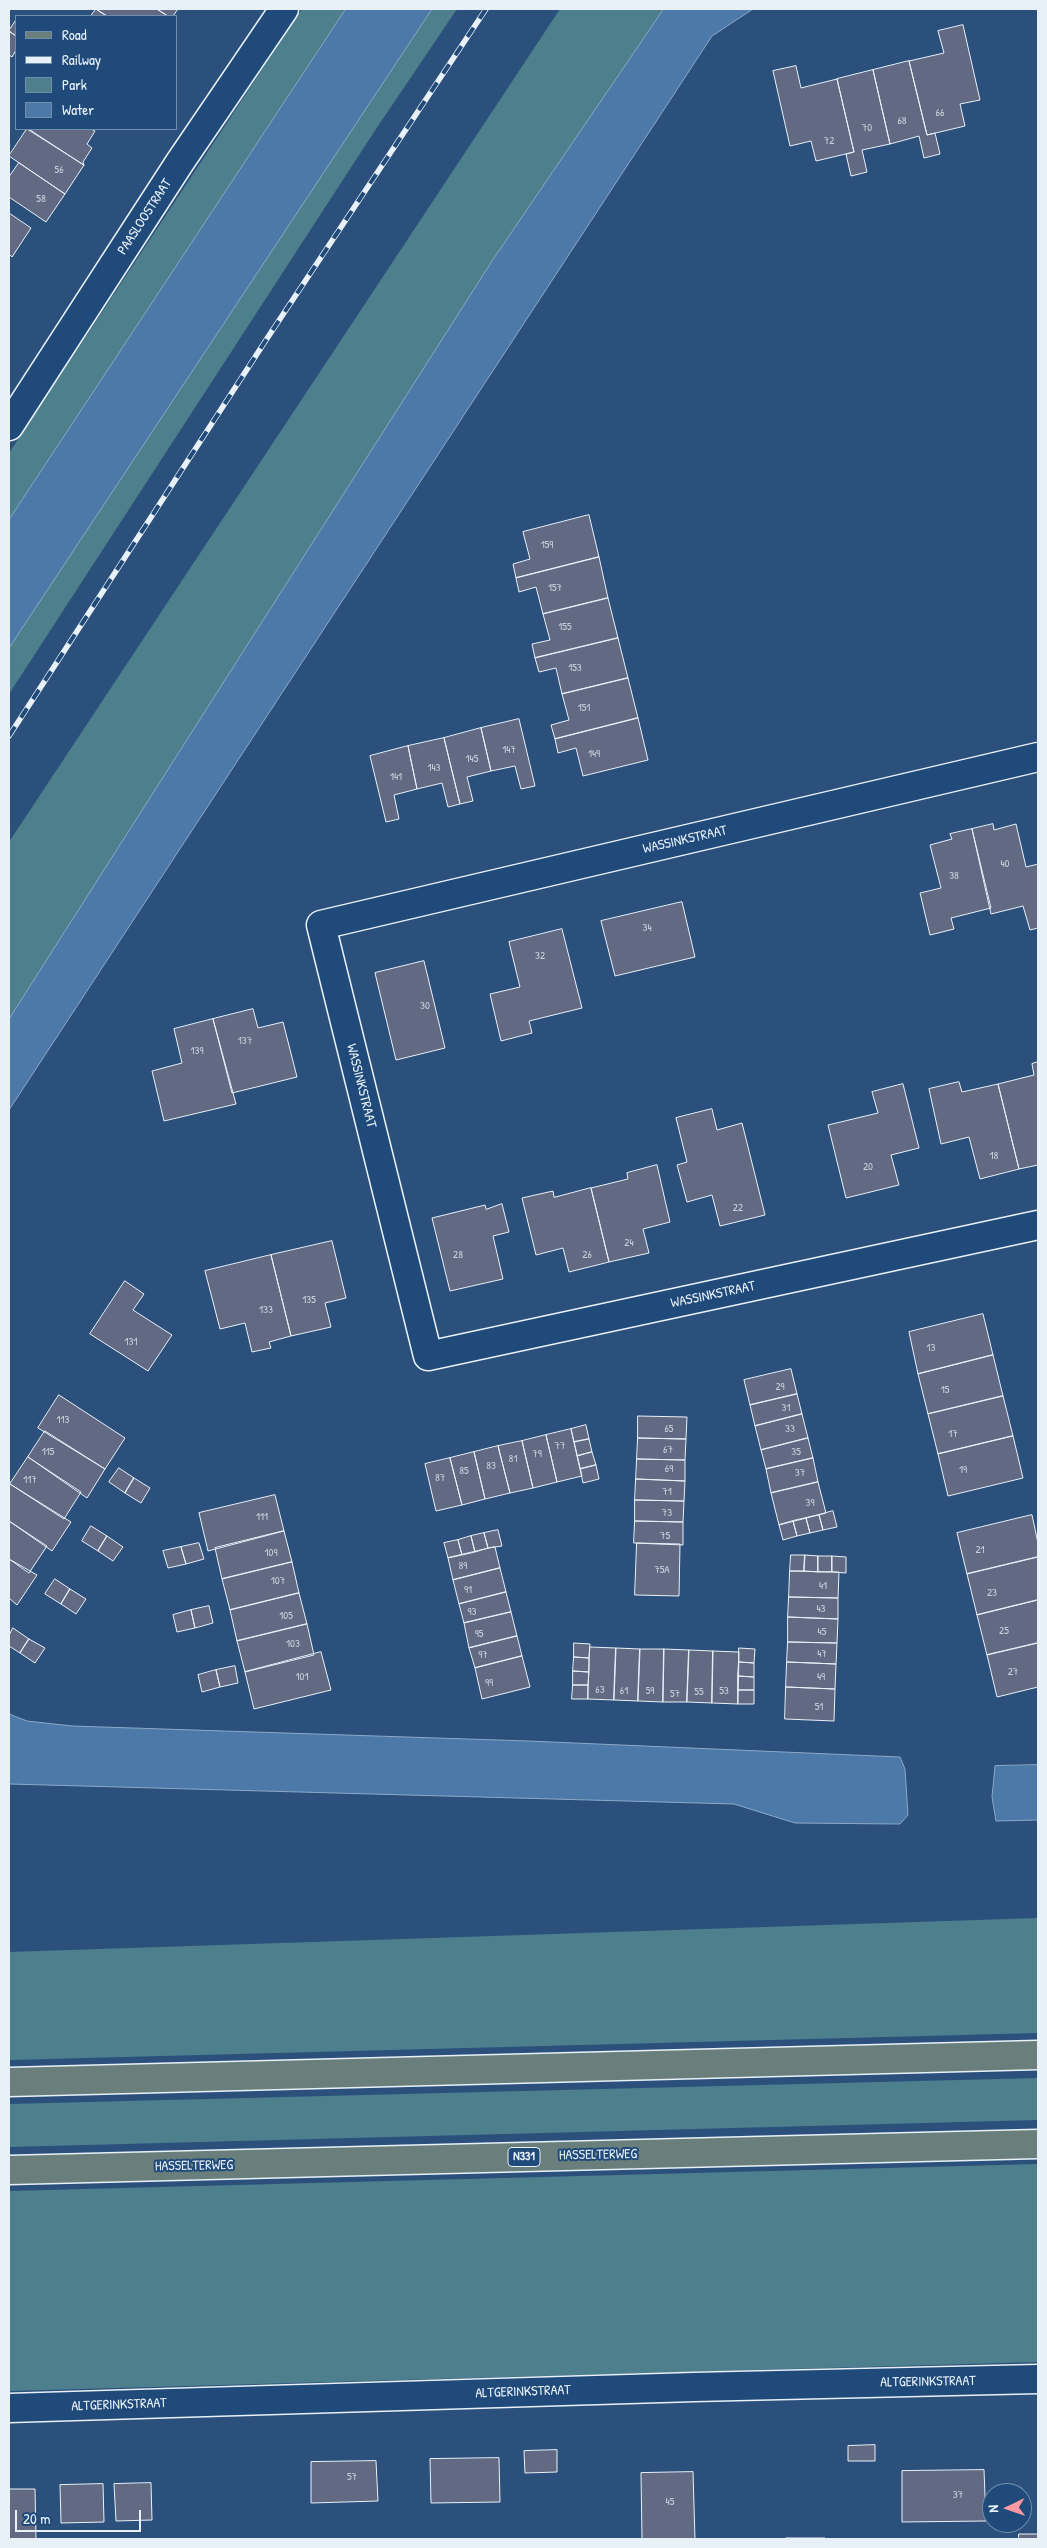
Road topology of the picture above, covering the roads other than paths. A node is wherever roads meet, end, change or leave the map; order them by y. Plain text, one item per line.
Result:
1 (284, 9) edge
2 (9, 426) edge
3 (1038, 757) edge
4 (1038, 1225) edge
5 (1038, 2056) edge
6 (9, 2082) edge
7 (1038, 2144) edge
8 (9, 2170) edge
9 (1038, 2379) edge
10 (9, 2408) edge

1 - 2 street, PAASLOOSTRAAT
3 - 4 street, WASSINKSTRAAT
5 - 6 main road
7 - 8 main road, HASSELTERWEG / N331
9 - 10 street, ALTGERINKSTRAAT

